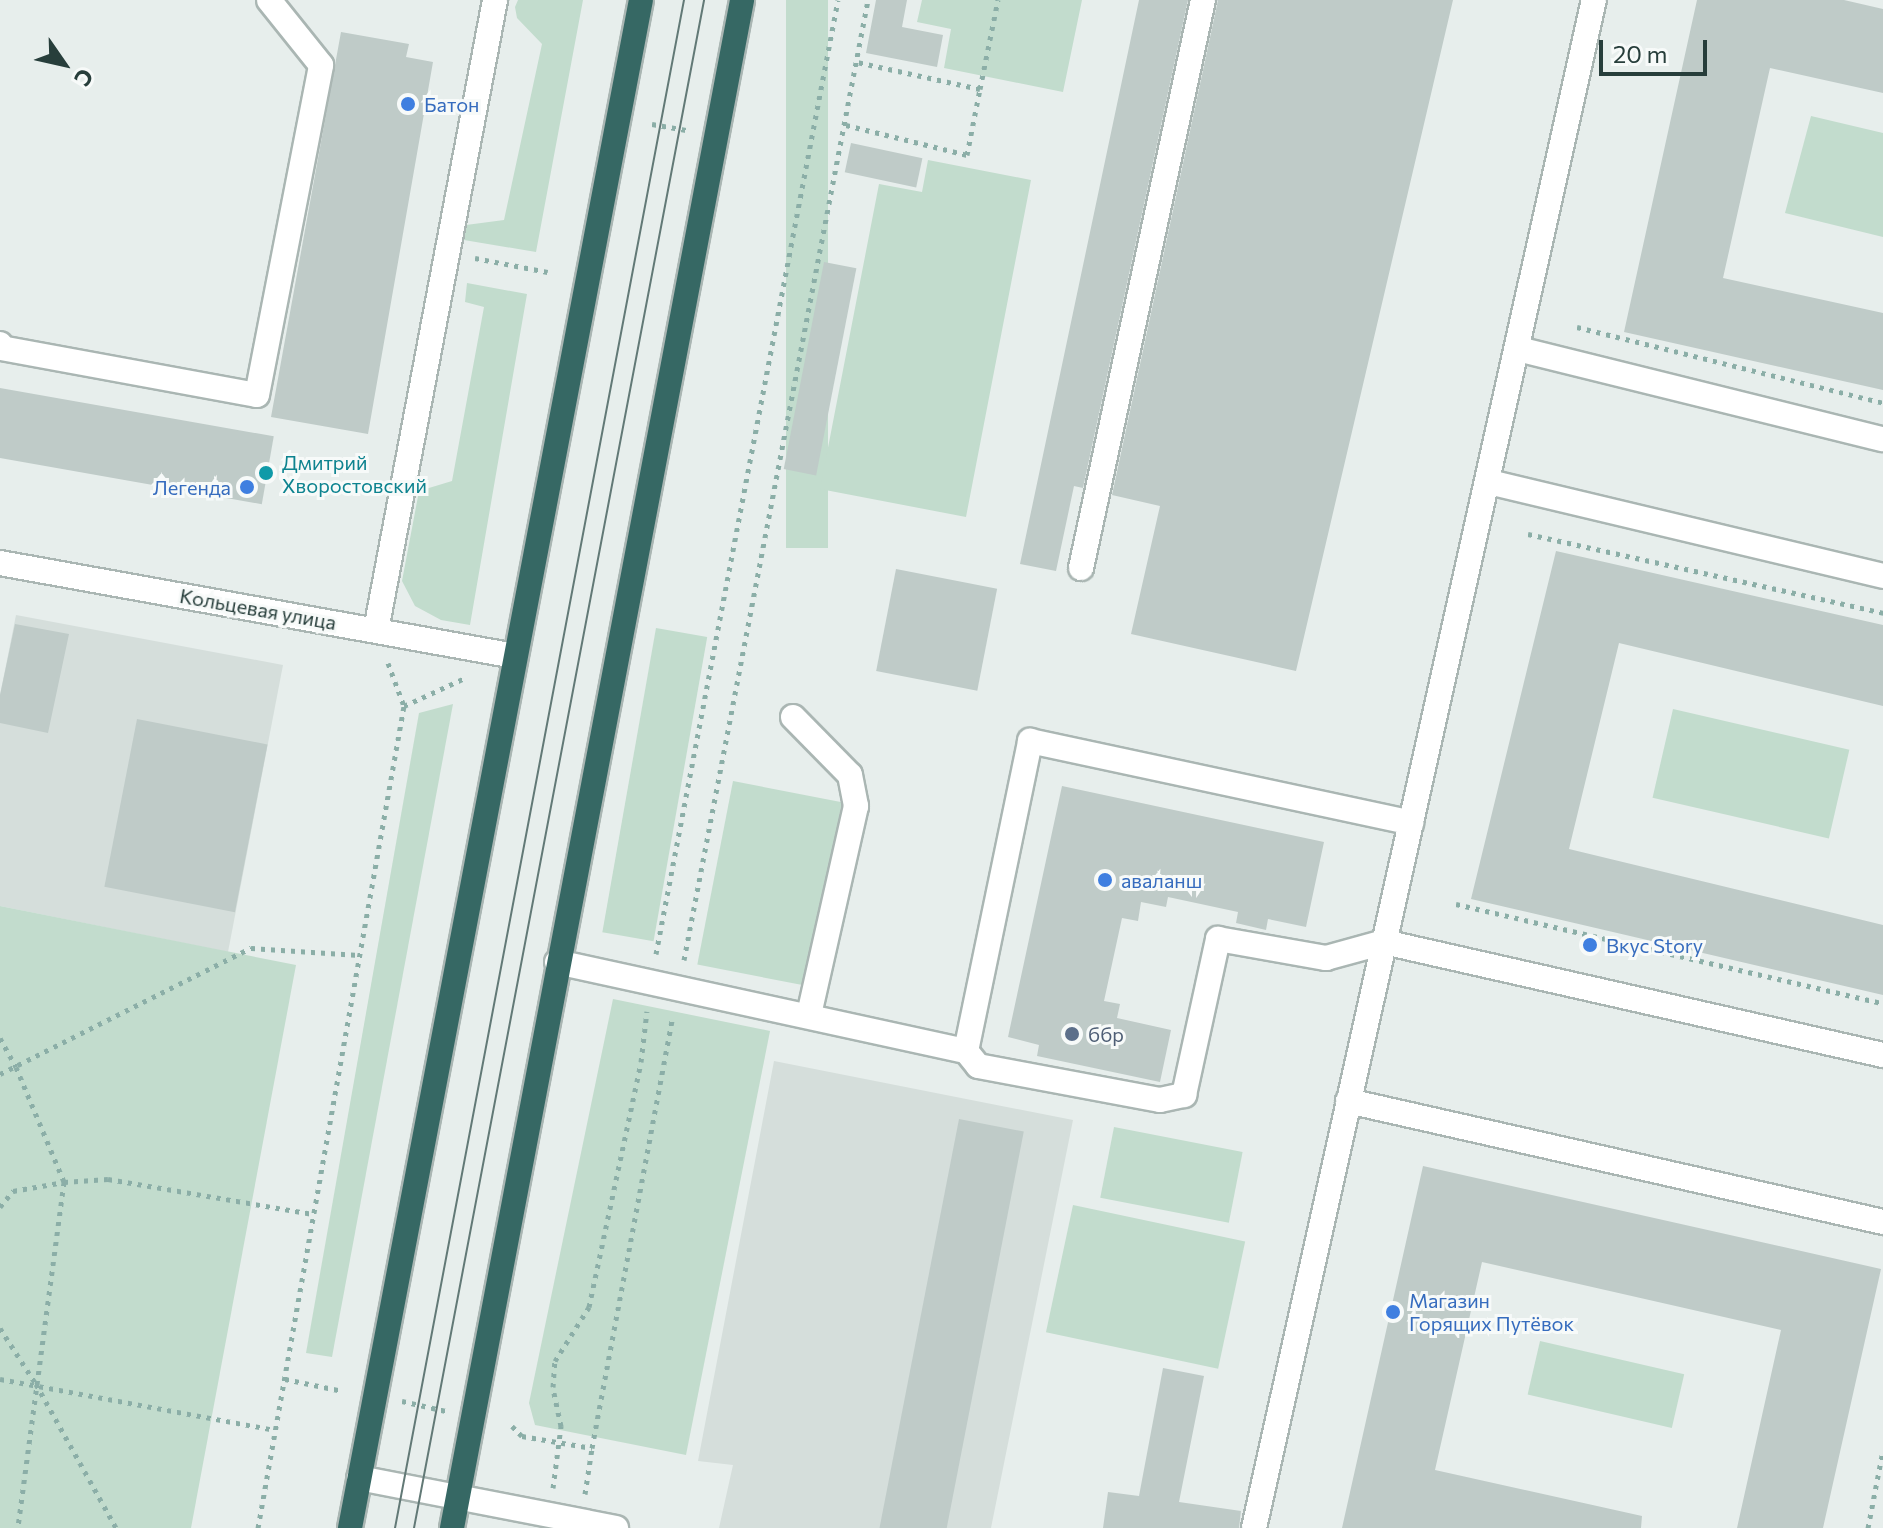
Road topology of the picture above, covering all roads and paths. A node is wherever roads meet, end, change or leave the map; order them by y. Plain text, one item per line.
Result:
1 (269, 0) edge
2 (495, 0) edge
3 (641, 0) edge
4 (742, 0) edge
5 (838, 0) edge
6 (868, 0) edge
7 (998, 0) edge
8 (1203, 0) edge
9 (1594, 0) edge
10 (857, 62) junction
11 (980, 89) junction
12 (652, 124) dead end
13 (846, 125) junction
14 (700, 133) dead end
15 (448, 253) junction
16 (548, 272) dead end
17 (1577, 327) dead end
18 (0, 347) edge
19 (1518, 349) junction
20 (1883, 403) edge
21 (1883, 439) edge
22 (1489, 482) junction
23 (1528, 534) dead end
24 (0, 563) edge
25 (1081, 568) dead end
26 (1883, 576) edge
27 (1883, 613) edge
28 (376, 630) junction
29 (515, 656) junction
30 (473, 675) dead end
31 (793, 717) dead end
32 (1411, 823) junction
33 (1456, 904) dead end
34 (1384, 942) junction
35 (359, 955) junction
36 (557, 962) junction
37 (651, 981) junction
38 (679, 986) junction
39 (1883, 1003) edge
40 (809, 1015) junction
41 (0, 1038) edge
42 (966, 1051) junction
43 (1883, 1055) edge
44 (16, 1067) junction
45 (0, 1074) edge
46 (1348, 1101) junction
47 (64, 1182) junction
48 (0, 1207) edge
49 (313, 1214) junction
50 (1883, 1222) edge
51 (0, 1328) edge
52 (0, 1379) edge
53 (285, 1379) junction
54 (36, 1384) junction
55 (343, 1391) dead end
56 (394, 1400) dead end
57 (455, 1412) dead end
58 (512, 1426) dead end
59 (274, 1430) junction
60 (560, 1443) junction
61 (592, 1448) junction
62 (1883, 1450) edge
63 (359, 1478) junction
64 (458, 1497) junction
65 (548, 1515) junction
66 (580, 1521) junction
67 (18, 1528) edge
68 (116, 1528) edge
69 (258, 1528) edge
70 (350, 1528) edge
71 (452, 1528) edge
72 (616, 1528) edge
73 (1254, 1528) edge
74 (1868, 1528) edge

1 - 18 street
2 - 15 street
3 - 29 highway
4 - 36 highway
5 - 37 path
6 - 10 path
7 - 11 path
8 - 25 street
9 - 19 street
10 - 11 path
10 - 13 path
11 - 13 path
12 - 14 path
13 - 38 path
15 - 16 path
15 - 28 street
17 - 20 path
19 - 21 street
19 - 22 street
22 - 26 street
22 - 32 street
23 - 27 path
24 - 28 street, Кольцевая улица
28 - 29 street, Кольцевая улица
29 - 63 highway
30 - 35 path
31 - 40 street
32 - 34 street
32 - 42 street
33 - 39 path
34 - 42 street
34 - 43 street
34 - 46 street
35 - 44 path
35 - 49 path
36 - 37 street
36 - 64 highway
37 - 38 street
37 - 60 path
38 - 40 street
38 - 61 path
40 - 42 street
41 - 44 path
44 - 45 path
44 - 47 path
46 - 50 street
46 - 73 street
47 - 48 path
47 - 49 path
47 - 54 path
49 - 53 path
51 - 54 path
52 - 54 path
53 - 55 path
53 - 59 path
54 - 59 path
54 - 67 path
54 - 68 path
56 - 57 path
58 - 60 path
59 - 69 path
60 - 61 path
60 - 65 path
61 - 66 path
62 - 74 path
63 - 64 street
63 - 70 highway
64 - 65 street
64 - 71 highway
65 - 66 street
66 - 72 street

